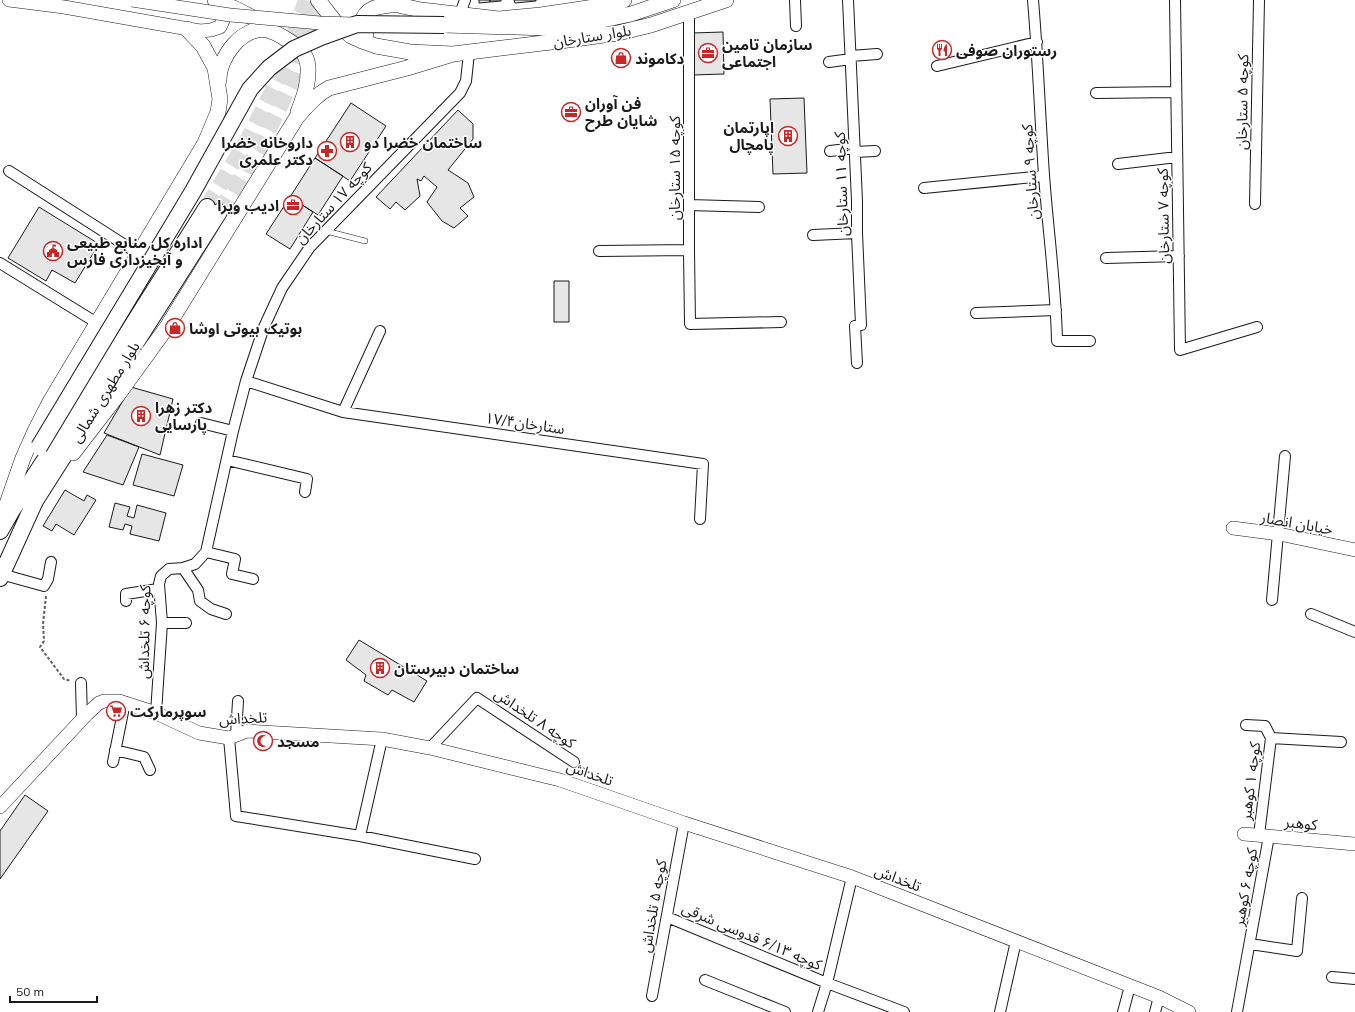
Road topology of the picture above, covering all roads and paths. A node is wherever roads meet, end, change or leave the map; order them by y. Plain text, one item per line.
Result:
1 (9, 0) edge
2 (132, 0) edge
3 (209, 0) edge
4 (215, 0) edge
5 (318, 0) edge
6 (624, 0) edge
7 (673, 0) edge
8 (726, 0) edge
9 (795, 0) edge
10 (848, 0) edge
11 (1033, 0) edge
12 (1175, 0) edge
13 (1259, 0) edge
14 (395, 2) edge
15 (463, 7) edge
16 (689, 13) junction
17 (358, 24) junction
18 (444, 25) joint
19 (796, 26) dead end
20 (187, 29) junction
21 (278, 34) junction
22 (1037, 42) junction
23 (383, 46) junction
24 (469, 53) junction
25 (454, 54) junction
26 (877, 54) dead end
27 (851, 58) junction
28 (828, 62) dead end
29 (937, 66) dead end
30 (1176, 92) junction
31 (1096, 93) dead end
32 (220, 99) junction
33 (296, 117) junction
34 (855, 150) junction
35 (875, 150) dead end
36 (830, 151) dead end
37 (1177, 157) junction
38 (1118, 164) dead end
39 (9, 171) dead end
40 (1044, 176) junction
41 (924, 188) dead end
42 (1255, 204) dead end
43 (689, 205) junction
44 (759, 207) dead end
45 (325, 230) junction
46 (857, 233) junction
47 (813, 235) dead end
48 (365, 241) dead end
49 (689, 250) junction
50 (599, 251) dead end
51 (139, 254) junction
52 (1178, 256) junction
53 (1106, 258) dead end
54 (0, 263) edge
55 (1056, 310) junction
56 (976, 313) dead end
57 (781, 322) dead end
58 (97, 323) junction
59 (1257, 327) dead end
60 (380, 331) dead end
61 (1090, 341) dead end
62 (857, 363) dead end
63 (246, 381) junction
64 (343, 412) junction
65 (201, 423) dead end
66 (233, 431) junction
67 (1285, 456) dead end
68 (227, 460) junction
69 (305, 492) dead end
70 (35, 501) junction
71 (700, 519) dead end
72 (0, 524) edge
73 (1233, 528) dead end
74 (0, 530) edge
75 (1279, 534) junction
76 (1355, 550) edge
77 (206, 552) junction
78 (51, 562) dead end
79 (183, 568) junction
80 (0, 576) edge
81 (253, 579) dead end
82 (44, 586) junction
83 (158, 589) junction
84 (1272, 600) dead end
85 (126, 601) dead end
86 (226, 614) dead end
87 (1311, 614) dead end
88 (162, 623) junction
89 (186, 624) dead end
90 (1355, 632) edge
91 (81, 683) joint
92 (238, 701) dead end
93 (125, 702) junction
94 (156, 713) junction
95 (82, 719) junction
96 (1246, 725) dead end
97 (233, 736) junction
98 (1272, 738) junction
99 (382, 739) junction
100 (1341, 742) dead end
101 (430, 748) junction
102 (115, 750) junction
103 (113, 762) dead end
104 (574, 762) dead end
105 (150, 770) dead end
106 (0, 807) edge
107 (684, 822) junction
108 (1244, 834) dead end
109 (360, 836) junction
110 (1264, 836) junction
111 (1355, 844) edge
112 (475, 859) dead end
113 (852, 877) junction
114 (1302, 898) dead end
115 (667, 917) junction
116 (1016, 941) junction
117 (1250, 944) junction
118 (1332, 977) dead end
119 (1355, 979) edge
120 (705, 980) dead end
121 (827, 983) junction
122 (1130, 986) junction
123 (652, 996) dead end
124 (1159, 997) junction
125 (785, 1012) edge
126 (818, 1012) edge
127 (904, 1012) edge
128 (1000, 1012) edge
129 (1123, 1012) edge
130 (1155, 1012) edge
131 (1189, 1012) edge
132 (1237, 1012) edge

1 - 20 street
2 - 17 street, bridge
3 - 20 street
4 - 21 main road
5 - 23 main road
6 - 15 main road
7 - 18 main road, بلوار ستارخان
8 - 16 main road, بلوار ستارخان
9 - 19 street
10 - 27 street, کوچه ۱۱ ستارخان
11 - 22 street, کوچه ۹ ستارخان
12 - 30 street, کوچه ۷ ستارخان
13 - 42 street, کوچه ۵ ستارخان
14 - 15 main road
14 - 23 main road
16 - 24 main road, بلوار ستارخان
16 - 43 street, کوچه ۱۵ ستارخان
17 - 18 main road, bridge
17 - 74 main road, bridge
20 - 32 main road
21 - 32 main road
21 - 33 main road
22 - 29 street
22 - 40 street, کوچه ۹ ستارخان
23 - 25 main road
24 - 25 main road, بلوار ستارخان
24 - 45 street, کوچه ۱۷ ستارخان
25 - 33 main road
26 - 27 street
27 - 28 street
27 - 34 street, کوچه ۱۱ ستارخان
30 - 31 street
30 - 37 street, کوچه ۷ ستارخان
32 - 51 main road
33 - 70 main road
34 - 35 street
34 - 36 street
34 - 46 street, کوچه ۱۱ ستارخان
37 - 38 street
37 - 52 street, کوچه ۷ ستارخان
39 - 51 street
40 - 41 street
40 - 55 street, کوچه ۹ ستارخان
43 - 44 street
43 - 49 street, کوچه ۱۵ ستارخان
45 - 48 lane
45 - 63 street, کوچه ۱۷ ستارخان
46 - 47 street
46 - 62 street, کوچه ۱۱ ستارخان
49 - 50 street
49 - 57 street, کوچه ۱۵ ستارخان
51 - 58 main road
52 - 53 street
52 - 59 street, کوچه ۷ ستارخان
54 - 58 street
55 - 56 street
55 - 61 street, کوچه ۹ ستارخان
58 - 72 main road
60 - 64 street
63 - 64 street, ستارخان۱۷/۴
63 - 66 street, کوچه ۱۷ ستارخان
64 - 71 street, ستارخان۱۷/۴
65 - 66 street
66 - 68 street, کوچه ۱۷ ستارخان
67 - 75 street
68 - 69 street
68 - 77 street, کوچه ۱۷ ستارخان
70 - 74 main road, بلوار مطهرى شمالى
70 - 80 main road, بلوار مطهرى شمالى
73 - 75 street, خیابان انصار
75 - 76 street, خیابان انصار
75 - 84 street
77 - 79 street
77 - 81 street
78 - 82 street
79 - 83 street, کوچه ۶ تلخداش
79 - 86 street
80 - 82 street
82 - 91 path
83 - 85 street
83 - 88 street, کوچه ۶ تلخداش
87 - 90 street
88 - 89 street
88 - 94 street, کوچه ۶ تلخداش
91 - 95 street
92 - 97 street
93 - 94 street, تلخداش
93 - 95 street, تلخداش
93 - 102 street
94 - 97 street, تلخداش
95 - 106 street, تلخداش
96 - 98 street, کوچه ۱ کوهبر
97 - 99 street, تلخداش
97 - 109 street
98 - 100 street
98 - 110 street, کوچه ۱ کوهبر
99 - 101 street, تلخداش
99 - 109 street
101 - 104 street, کوچه ۸ تلخداش
101 - 107 street, تلخداش
102 - 103 street
102 - 105 street
107 - 113 street, تلخداش
107 - 115 street, کوچه ۵ تلخداش
108 - 110 street, کوهبر
109 - 112 street
110 - 111 street, کوهبر
110 - 117 street, کوچه ۶ کوهبر
113 - 116 street, تلخداش
113 - 121 street
114 - 117 street
115 - 121 street, کوچه ۶/۱۳ قدوسی شرقی
115 - 123 street, کوچه ۵ تلخداش
116 - 122 street, تلخداش
116 - 128 street
117 - 132 street, کوچه ۶ کوهبر
118 - 119 street
120 - 125 street
121 - 126 street
121 - 127 street, کوچه ۶/۱۳ قدوسی شرقی
122 - 124 street, تلخداش
122 - 129 street
124 - 130 street
124 - 131 street, تلخداش

